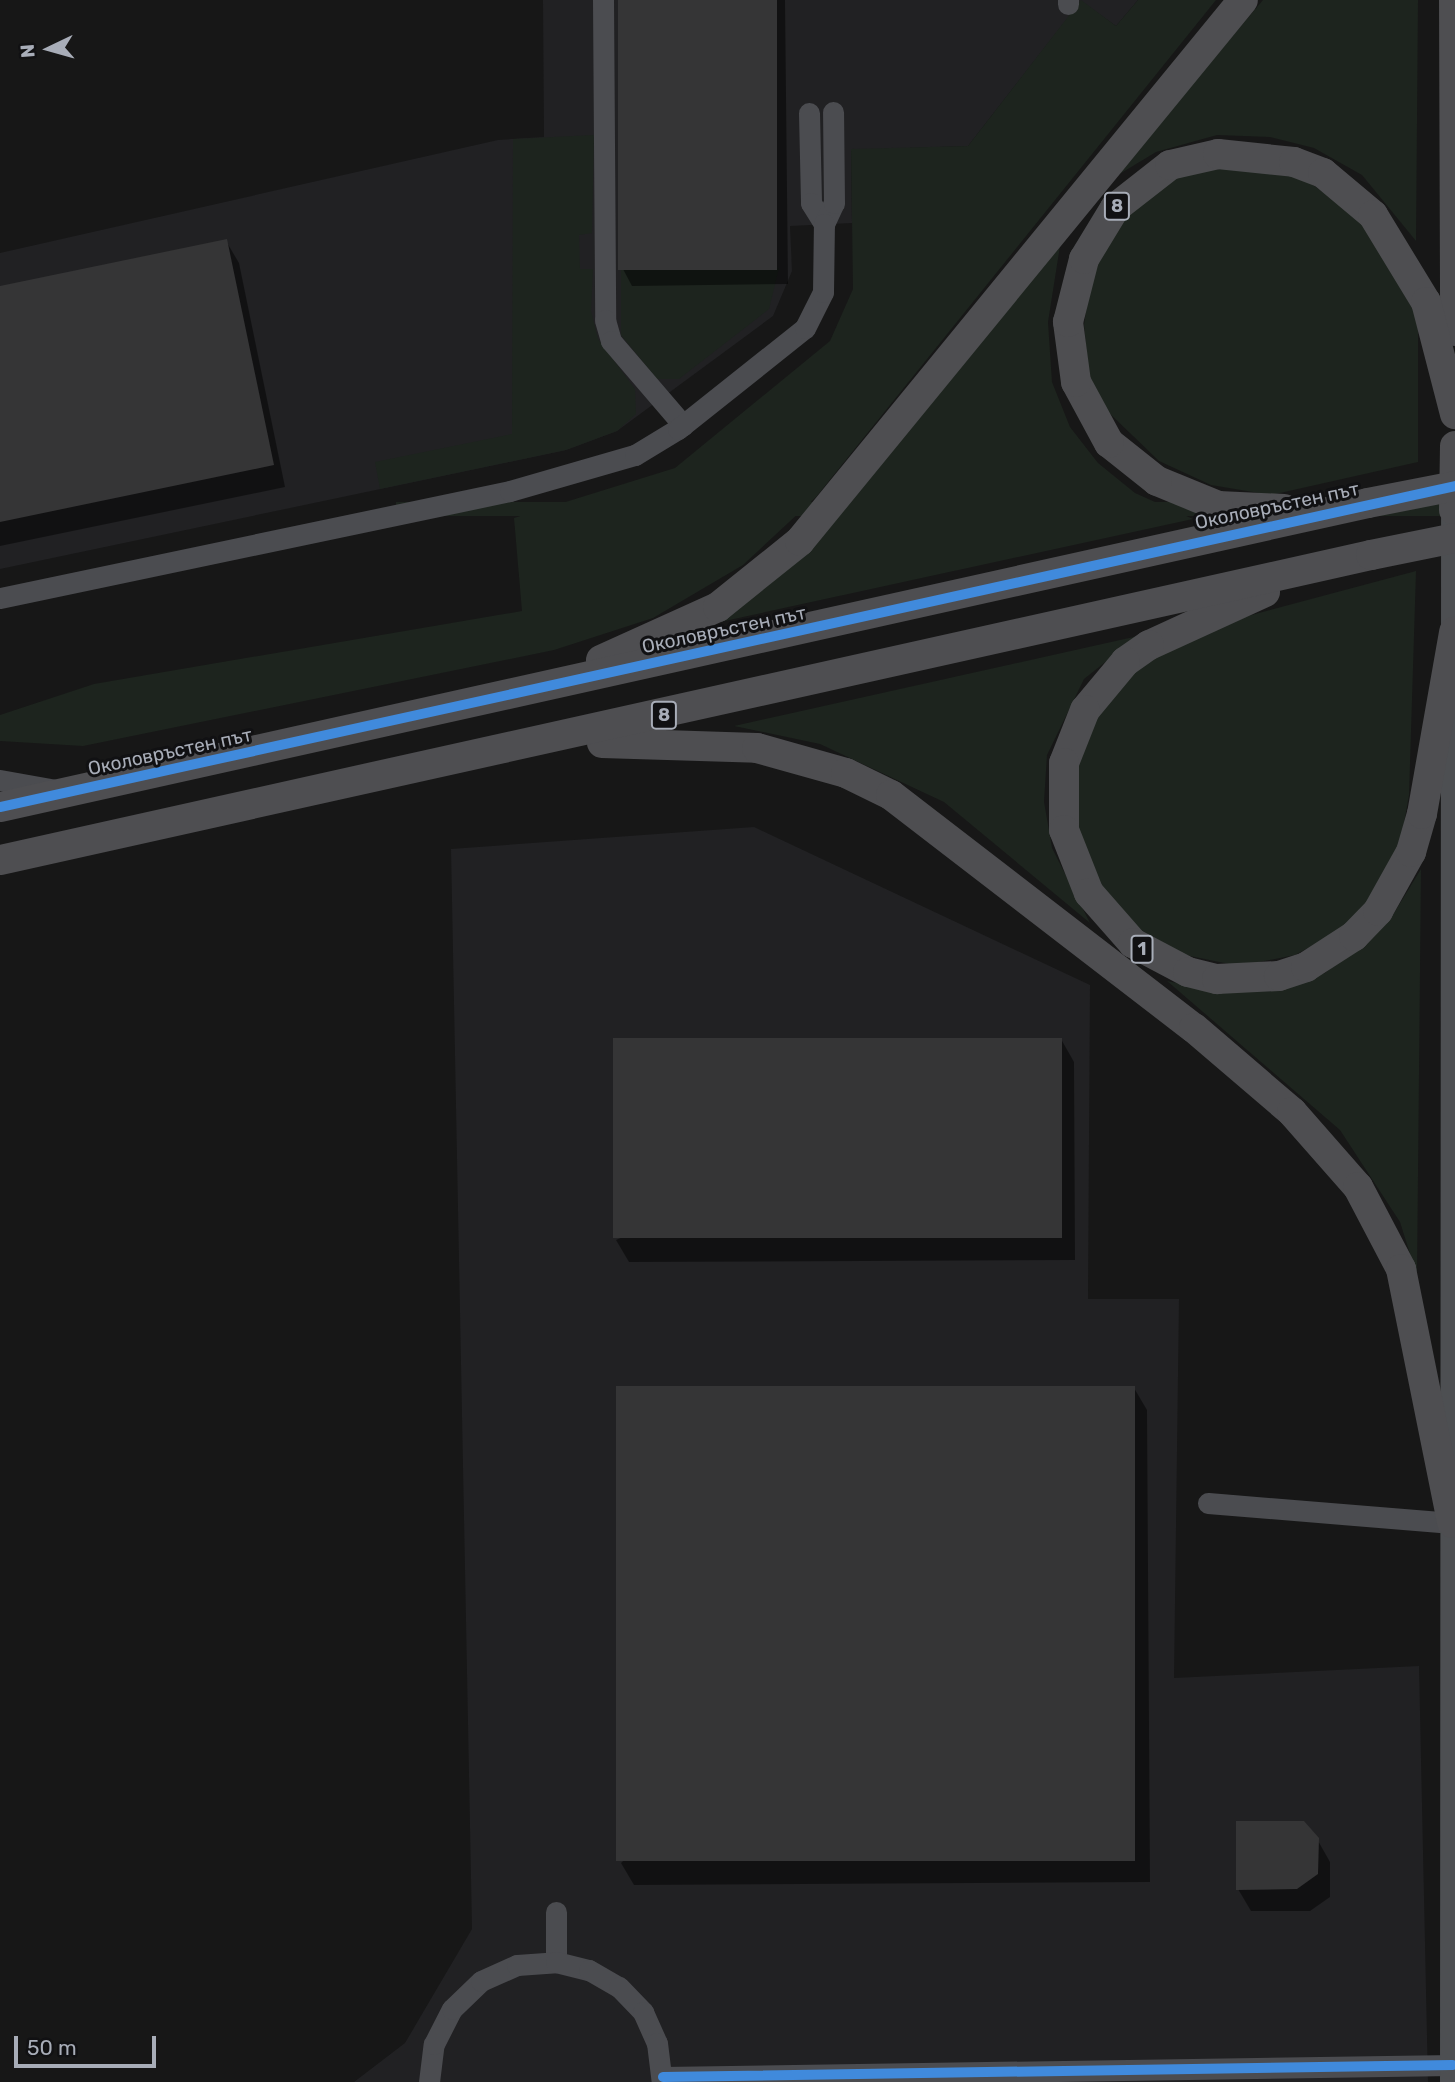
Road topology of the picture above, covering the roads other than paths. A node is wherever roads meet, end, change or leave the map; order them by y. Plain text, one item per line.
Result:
1 (603, 0) edge
2 (1243, 0) edge
3 (1454, 0) edge
4 (833, 112) dead end
5 (809, 113) dead end
6 (824, 224) junction
7 (1455, 331) edge
8 (1455, 414) edge
9 (684, 425) junction
10 (1455, 446) edge
11 (1455, 485) edge
12 (1354, 506) junction
13 (1454, 510) edge
14 (1455, 538) edge
15 (1326, 564) junction
16 (0, 598) edge
17 (1454, 632) edge
18 (518, 693) junction
19 (535, 745) junction
20 (0, 780) edge
21 (68, 792) junction
22 (0, 807) edge
23 (0, 860) edge
24 (1208, 1503) dead end
25 (1452, 1523) junction
26 (556, 1912) dead end
27 (556, 1962) junction
28 (1453, 2074) edge
29 (1013, 2079) edge
30 (663, 2080) edge
31 (429, 2082) edge

1 - 9 street
2 - 18 highway
3 - 7 highway
4 - 6 street
5 - 6 street
6 - 9 street
8 - 12 highway, 8
9 - 16 street
10 - 13 highway
11 - 12 highway, Околовръстен път / 8, bridge
12 - 18 highway, Околовръстен път / 8
13 - 17 main road, 1
14 - 15 highway, 1, bridge
15 - 17 highway, 1
15 - 19 highway, 8
17 - 25 main road
18 - 21 highway, Околовръстен път / 8
19 - 23 highway, 8
19 - 25 highway
20 - 21 street
21 - 22 highway, Околовръстен път / 8
24 - 25 street
25 - 28 main road
26 - 27 street
27 - 30 street
27 - 31 street
28 - 29 street
29 - 30 street

